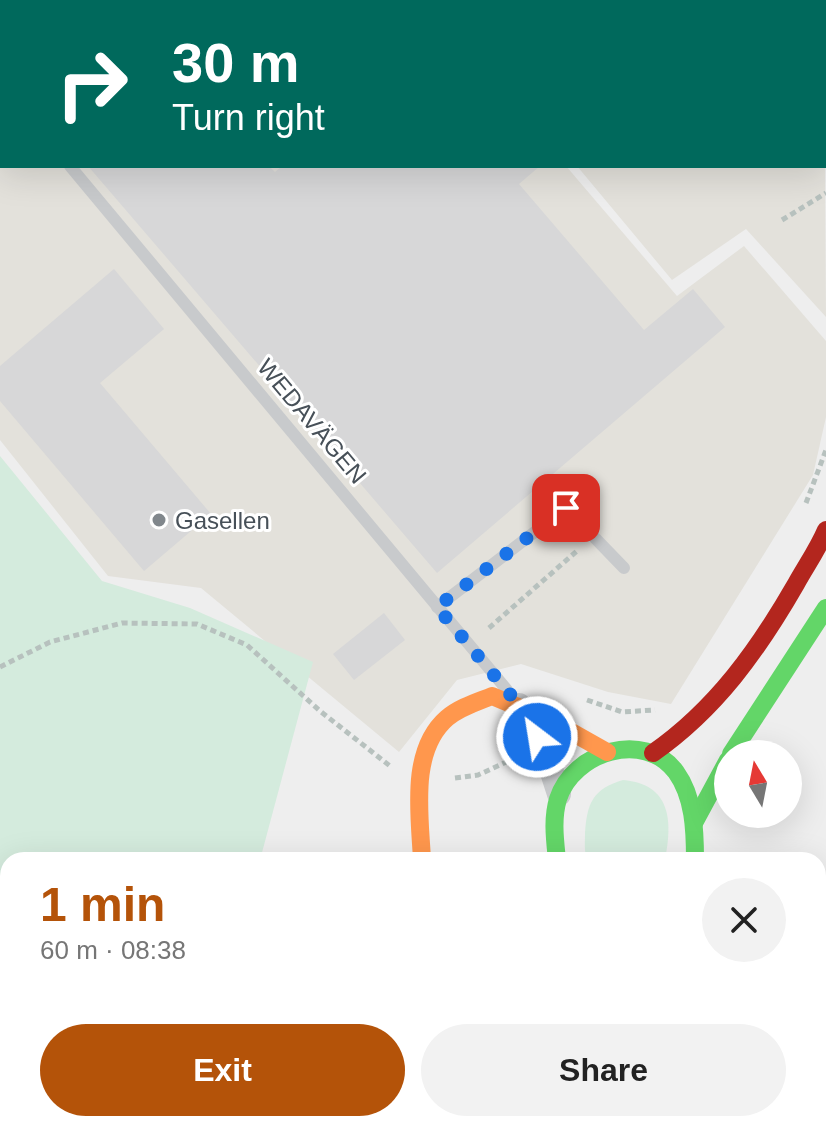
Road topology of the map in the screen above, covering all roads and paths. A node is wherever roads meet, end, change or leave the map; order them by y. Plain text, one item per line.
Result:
1 (72, 168) edge
2 (826, 193) edge
3 (782, 220) dead end
4 (826, 450) edge
5 (803, 510) dead end
6 (826, 530) edge
7 (593, 537) junction
8 (624, 568) dead end
9 (437, 607) junction
10 (826, 608) edge
11 (489, 628) dead end
12 (0, 667) edge
13 (574, 696) dead end
14 (519, 705) junction
15 (666, 706) dead end
16 (740, 740) edge
17 (607, 752) junction
18 (653, 753) junction
19 (515, 757) dead end
20 (421, 776) junction
21 (714, 786) edge
22 (559, 794) junction
23 (694, 823) junction
24 (422, 852) edge
25 (557, 852) edge
26 (695, 852) edge

1 - 9 lane, WEDAVÄGEN
2 - 3 path
4 - 5 path
6 - 18 main road
7 - 8 lane
7 - 9 lane
7 - 11 path
9 - 14 lane, WEDAVÄGEN
10 - 16 main road
12 - 20 path
13 - 15 path
14 - 17 main road
14 - 20 main road
14 - 22 street
17 - 18 main road
17 - 22 main road
18 - 23 main road
19 - 20 path
20 - 24 main road
21 - 23 main road
22 - 25 main road
23 - 26 main road

